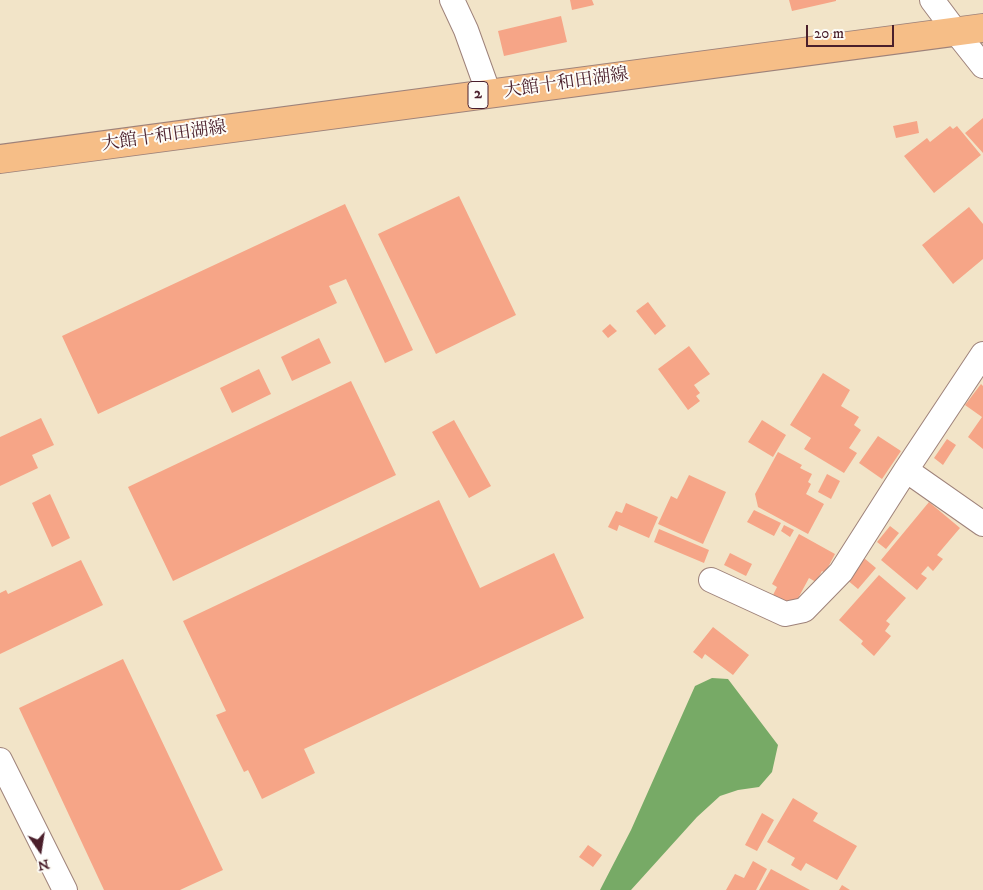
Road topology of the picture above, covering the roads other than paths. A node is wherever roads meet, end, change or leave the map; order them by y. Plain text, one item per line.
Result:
1 (452, 0) edge
2 (932, 0) edge
3 (983, 28) edge
4 (956, 32) junction
5 (983, 66) edge
6 (489, 94) junction
7 (0, 159) edge
8 (983, 354) edge
9 (906, 470) junction
10 (983, 524) edge
11 (710, 580) dead end
12 (0, 760) edge
13 (65, 890) edge

1 - 6 street
2 - 4 street
3 - 4 main road, 大館十和田湖線 / 2
4 - 5 street
4 - 6 main road, 大館十和田湖線 / 2
6 - 7 main road, 大館十和田湖線 / 2
8 - 9 street
9 - 10 street
9 - 11 street
12 - 13 street

